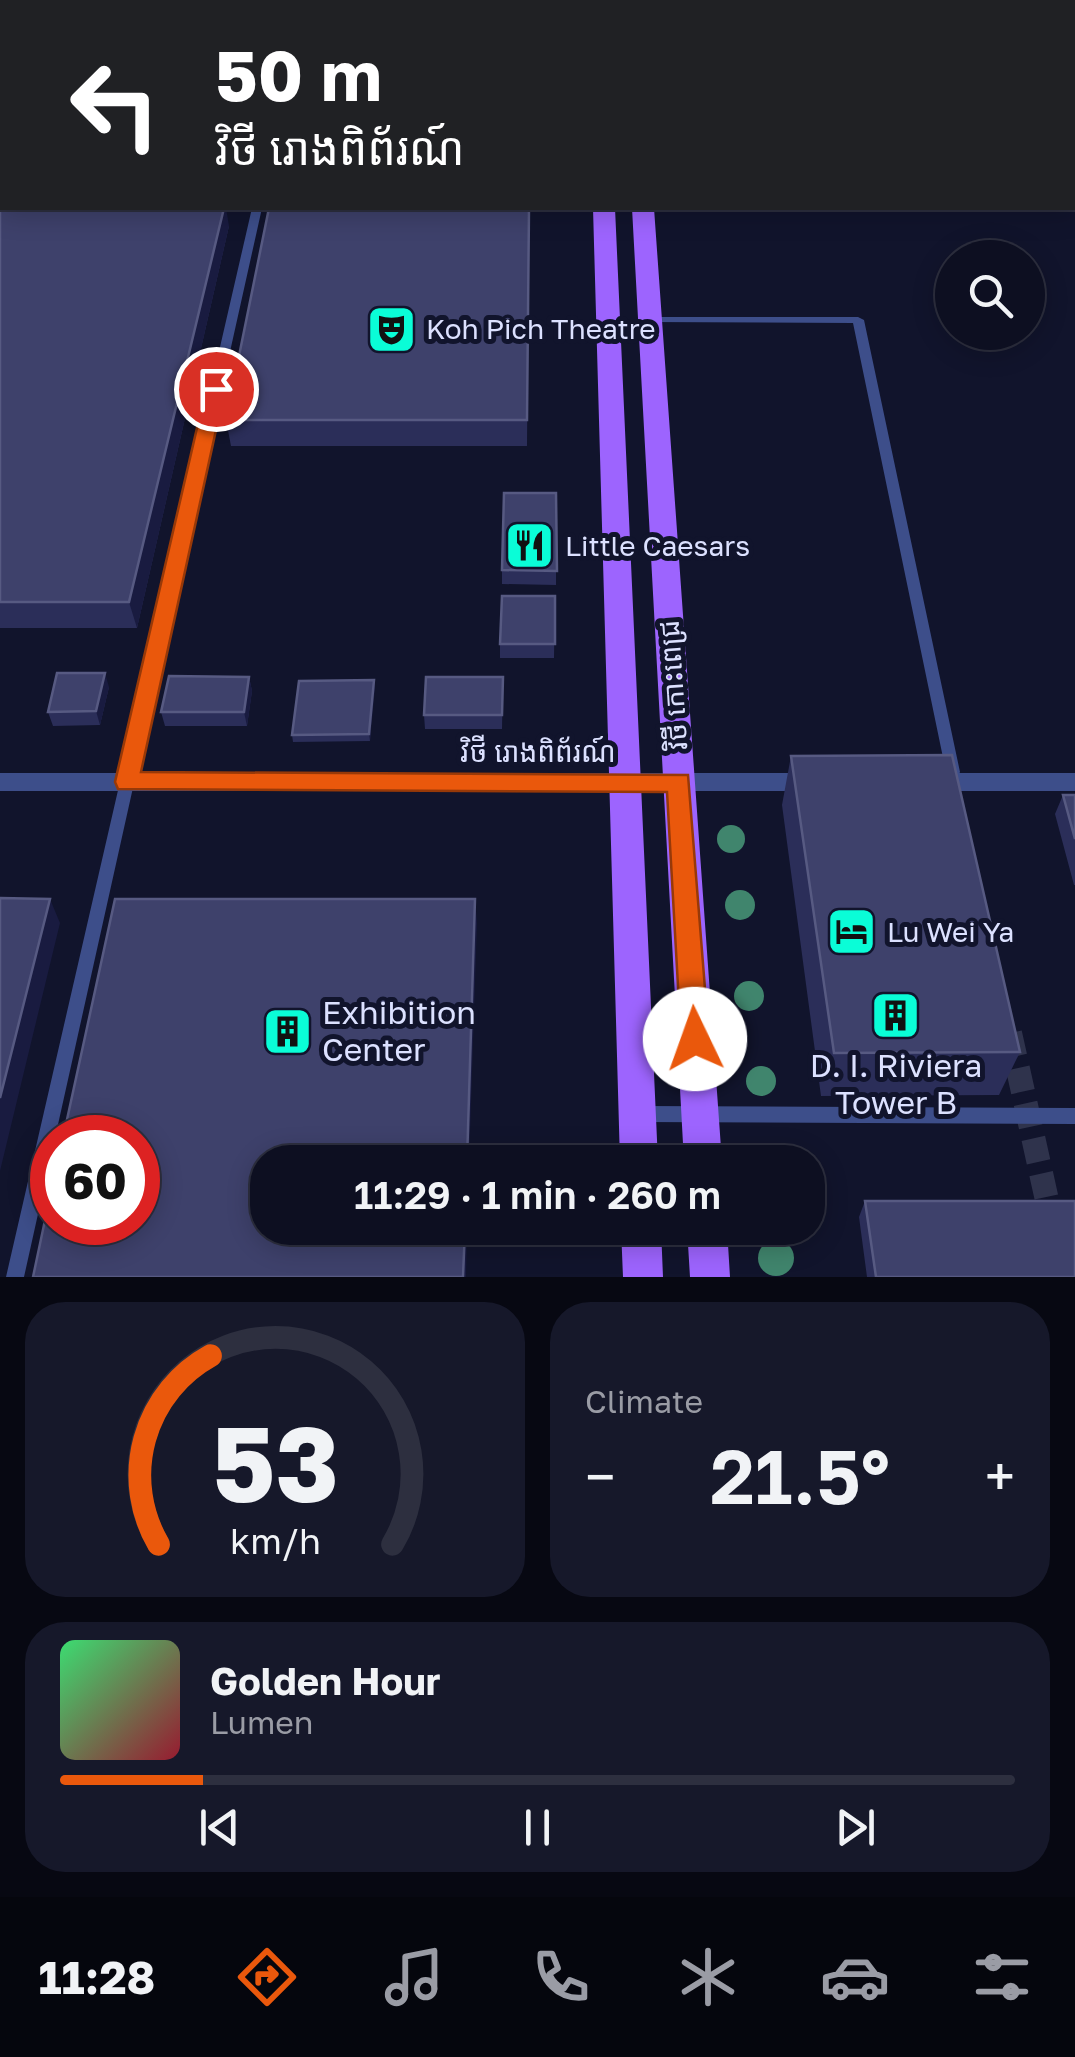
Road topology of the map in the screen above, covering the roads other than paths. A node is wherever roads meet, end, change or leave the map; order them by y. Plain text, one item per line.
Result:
1 (257, 210) edge
2 (604, 210) edge
3 (643, 210) edge
4 (650, 320) junction
5 (0, 782) edge
6 (127, 782) junction
7 (625, 782) junction
8 (679, 782) junction
9 (842, 782) edge
10 (918, 782) edge
11 (1075, 782) edge
12 (957, 791) junction
13 (638, 1114) junction
14 (700, 1115) junction
15 (1075, 1116) edge
16 (639, 1145) edge
17 (702, 1145) edge
18 (642, 1245) edge
19 (708, 1245) edge
20 (15, 1277) edge
21 (643, 1277) edge
22 (710, 1277) edge

1 - 6 lane
2 - 7 main road, វិថី កោះពេជ្រ
3 - 4 main road, វិថី កោះពេជ្រ
4 - 8 main road, វិថី កោះពេជ្រ
4 - 12 lane
5 - 6 street, វិថី រោងពិព័រណ៍
6 - 7 street, វិថី រោងពិព័រណ៍
6 - 20 lane
7 - 8 street, វិថី រោងពិព័រណ៍
7 - 13 main road, វិថី កោះពេជ្រ
8 - 9 street, វិថី រោងពិព័រណ៍
8 - 14 main road, វិថី កោះពេជ្រ
10 - 12 street
11 - 12 street
13 - 14 lane
13 - 16 main road, វិថី កោះពេជ្រ
14 - 15 lane
14 - 17 main road, វិថី កោះពេជ្រ
18 - 21 main road
19 - 22 main road

